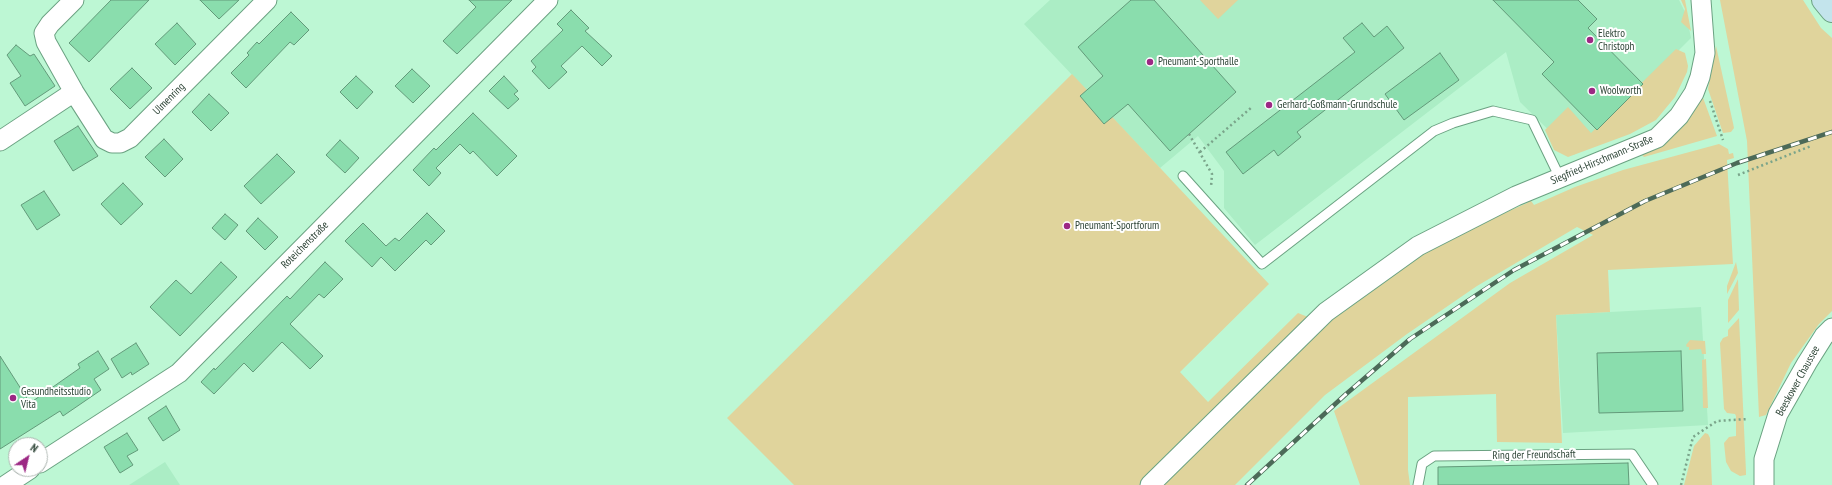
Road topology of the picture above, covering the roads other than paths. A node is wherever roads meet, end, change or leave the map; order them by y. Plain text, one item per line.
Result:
1 (74, 0) edge
2 (267, 0) edge
3 (548, 0) edge
4 (1700, 0) edge
5 (1823, 0) edge
6 (1832, 12) edge
7 (74, 92) junction
8 (0, 141) edge
9 (1183, 176) dead end
10 (1560, 178) junction
11 (1832, 328) edge
12 (48, 458) edge
13 (18, 477) edge
14 (6, 485) edge
15 (1150, 485) edge
16 (1418, 485) edge
17 (1653, 485) edge
18 (1764, 485) edge

1 - 7 street, Ulmenring
2 - 7 street, Ulmenring
3 - 12 street, Roteichenstraße
4 - 10 street, Siegfried-Hirschmann-Straße
5 - 6 street
7 - 8 street
9 - 10 lane
10 - 15 street, Siegfried-Hirschmann-Straße
11 - 18 street, Beeskower Chaussee
13 - 14 street
16 - 17 lane, Ring der Freundschaft

